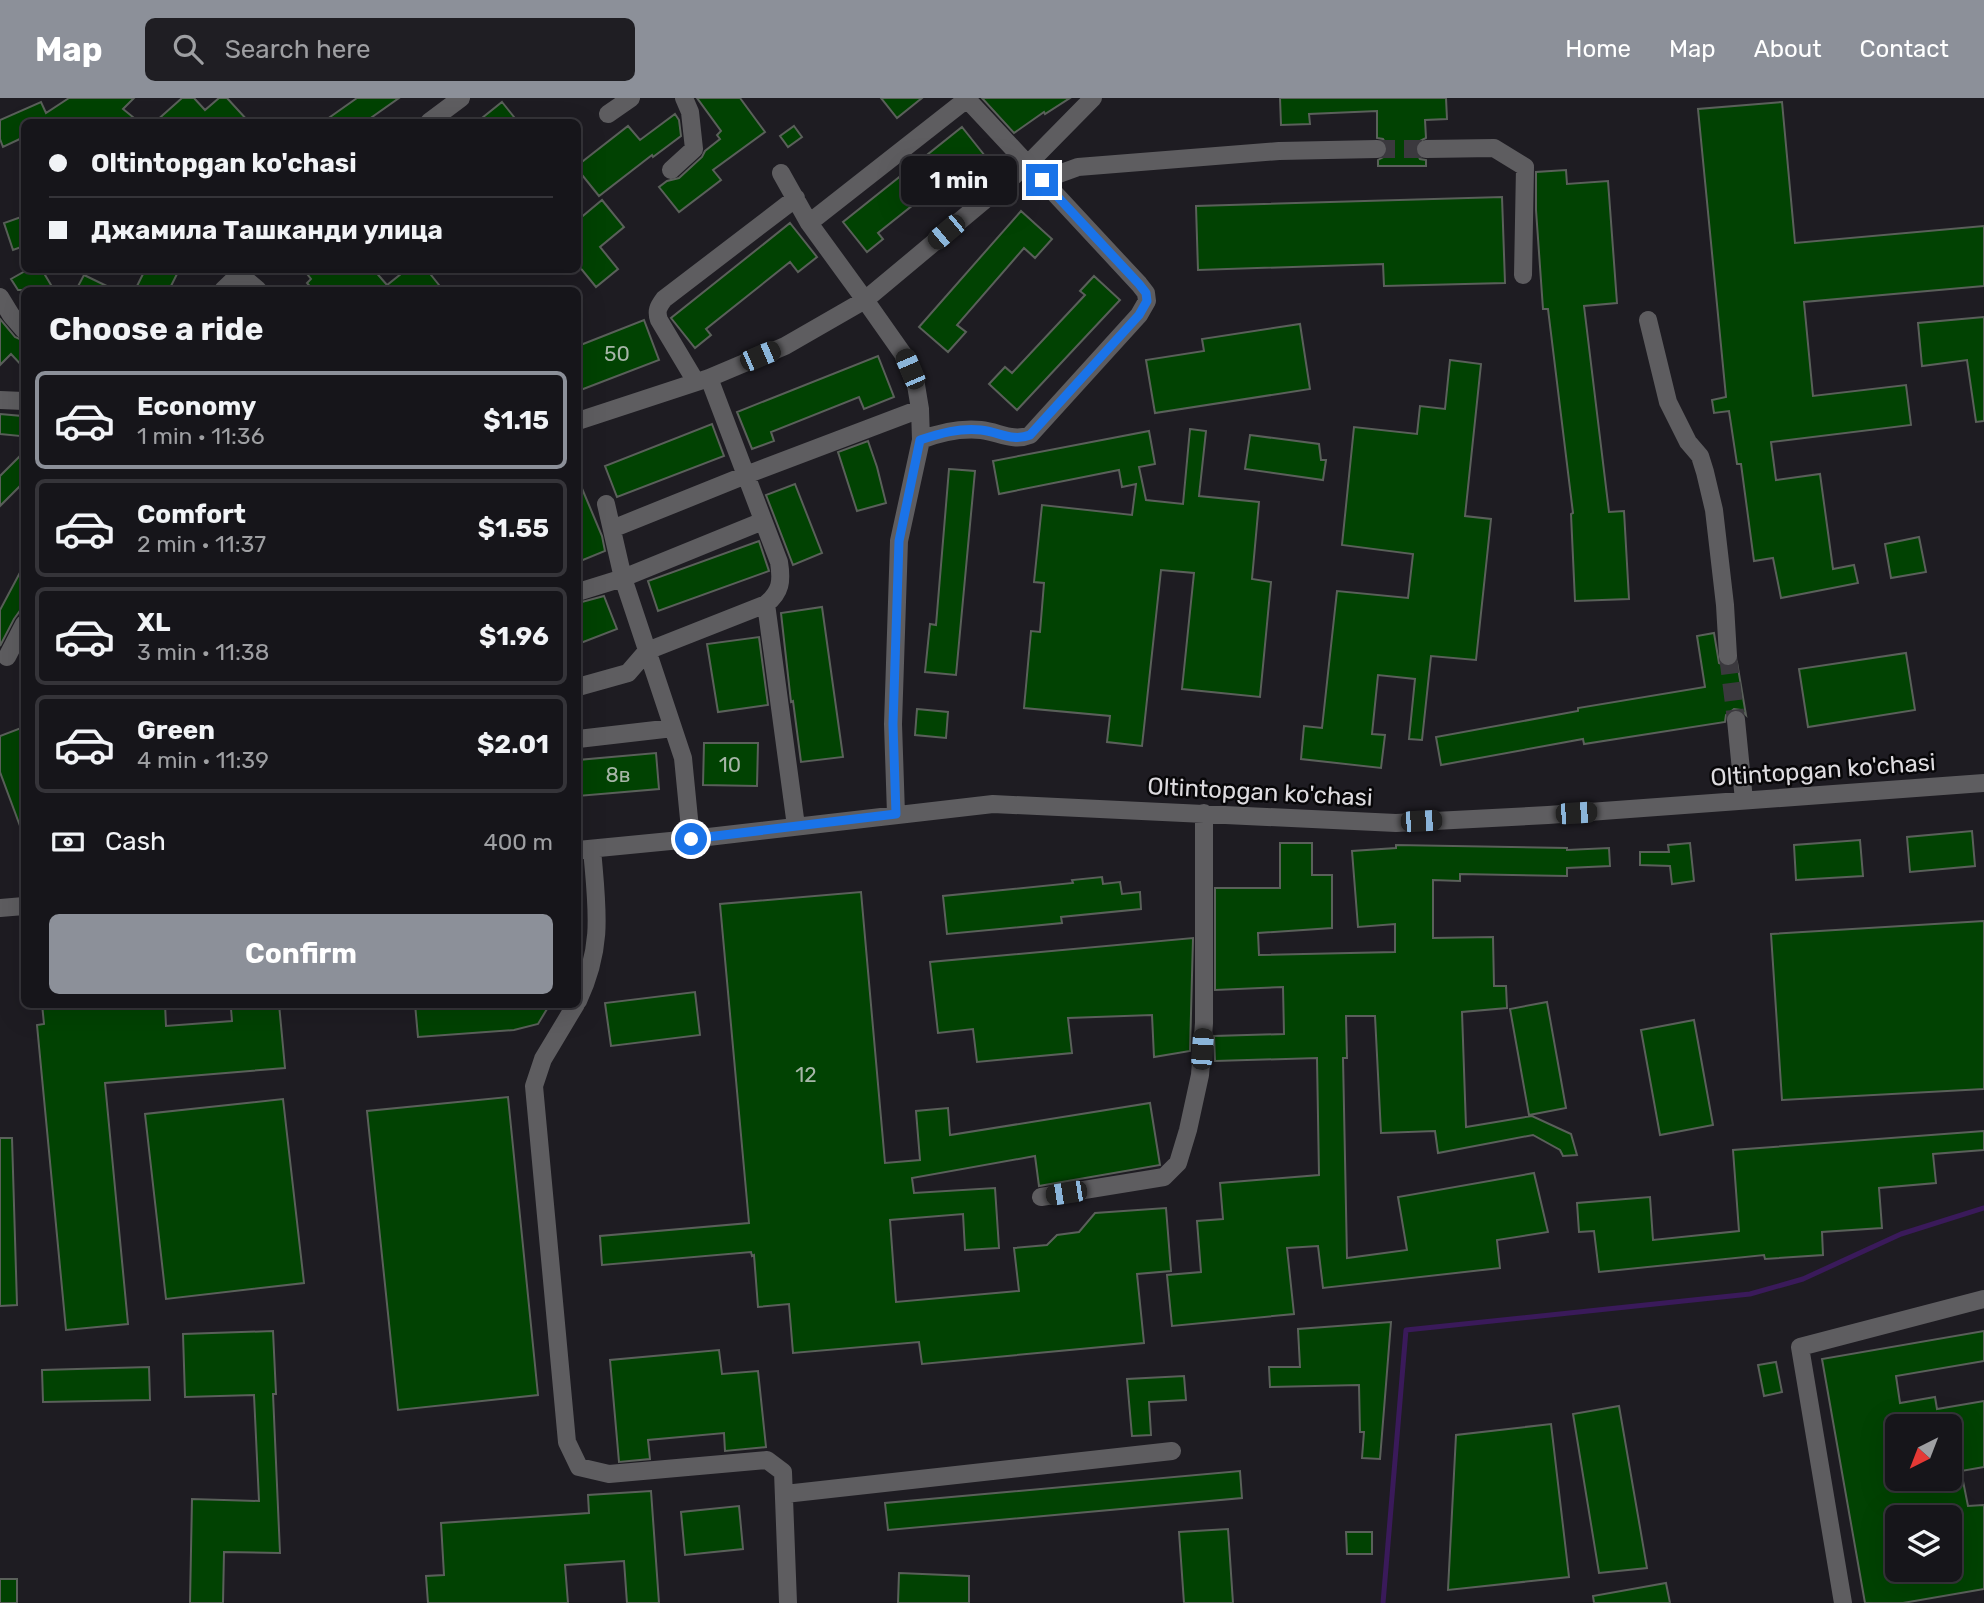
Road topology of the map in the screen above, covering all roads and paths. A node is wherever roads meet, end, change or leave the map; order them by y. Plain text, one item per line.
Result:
1 (461, 98) edge
2 (631, 98) edge
3 (684, 98) edge
4 (967, 99) edge
5 (1092, 99) edge
6 (608, 114) dead end
7 (433, 119) edge
8 (1377, 149) tunnel mouth
9 (1426, 149) tunnel mouth
10 (1027, 164) junction
11 (671, 170) dead end
12 (781, 173) dead end
13 (1042, 180) junction
14 (796, 198) junction
15 (809, 223) junction
16 (241, 273) edge
17 (243, 273) edge
18 (1523, 275) dead end
19 (226, 287) edge
20 (255, 287) edge
21 (0, 297) edge
22 (865, 300) junction
23 (1648, 320) dead end
24 (21, 327) edge
25 (703, 380) junction
26 (21, 399) edge
27 (0, 400) edge
28 (920, 409) junction
29 (581, 420) edge
30 (920, 440) junction
31 (746, 475) junction
32 (606, 504) dead end
33 (764, 521) junction
34 (612, 529) junction
35 (623, 578) junction
36 (581, 591) edge
37 (766, 604) junction
38 (21, 630) edge
39 (647, 651) junction
40 (1728, 656) tunnel mouth
41 (7, 657) dead end
42 (581, 686) edge
43 (1736, 720) tunnel mouth
44 (673, 728) junction
45 (581, 739) edge
46 (1984, 783) edge
47 (1744, 800) junction
48 (1204, 813) junction
49 (896, 814) junction
50 (796, 826) junction
51 (691, 839) junction
52 (585, 849) edge
53 (21, 906) edge
54 (0, 908) edge
55 (581, 994) edge
56 (574, 1008) edge
57 (1041, 1196) dead end
58 (1984, 1298) edge
59 (1172, 1451) dead end
60 (785, 1494) junction
61 (788, 1603) edge
62 (1843, 1603) edge

1 - 7 street
2 - 6 street
3 - 11 street
4 - 10 street
4 - 15 street
5 - 10 street
8 - 13 street
9 - 18 street
10 - 13 street
10 - 22 street
12 - 14 street
13 - 30 street
14 - 15 street
14 - 25 street
15 - 22 street
16 - 19 street
17 - 20 street
21 - 24 street
22 - 25 street
22 - 28 street
23 - 40 street
25 - 29 street
25 - 31 street
26 - 27 street
28 - 30 street
28 - 31 street
30 - 49 street
31 - 33 street
31 - 34 street
32 - 34 street
33 - 35 street
33 - 37 street
34 - 35 street
35 - 36 street
35 - 39 street
37 - 39 street
37 - 50 street
38 - 41 street
39 - 42 street
39 - 44 street
43 - 47 street
44 - 45 street
44 - 51 street
46 - 47 street, Oltintopgan ko'chasi
47 - 48 street, Oltintopgan ko'chasi
48 - 49 street, Oltintopgan ko'chasi
48 - 57 street
49 - 50 street, Oltintopgan ko'chasi
50 - 51 street, Oltintopgan ko'chasi
51 - 52 street, Oltintopgan ko'chasi
52 - 55 street
53 - 54 street
56 - 60 street
58 - 62 street
59 - 60 street
60 - 61 street

